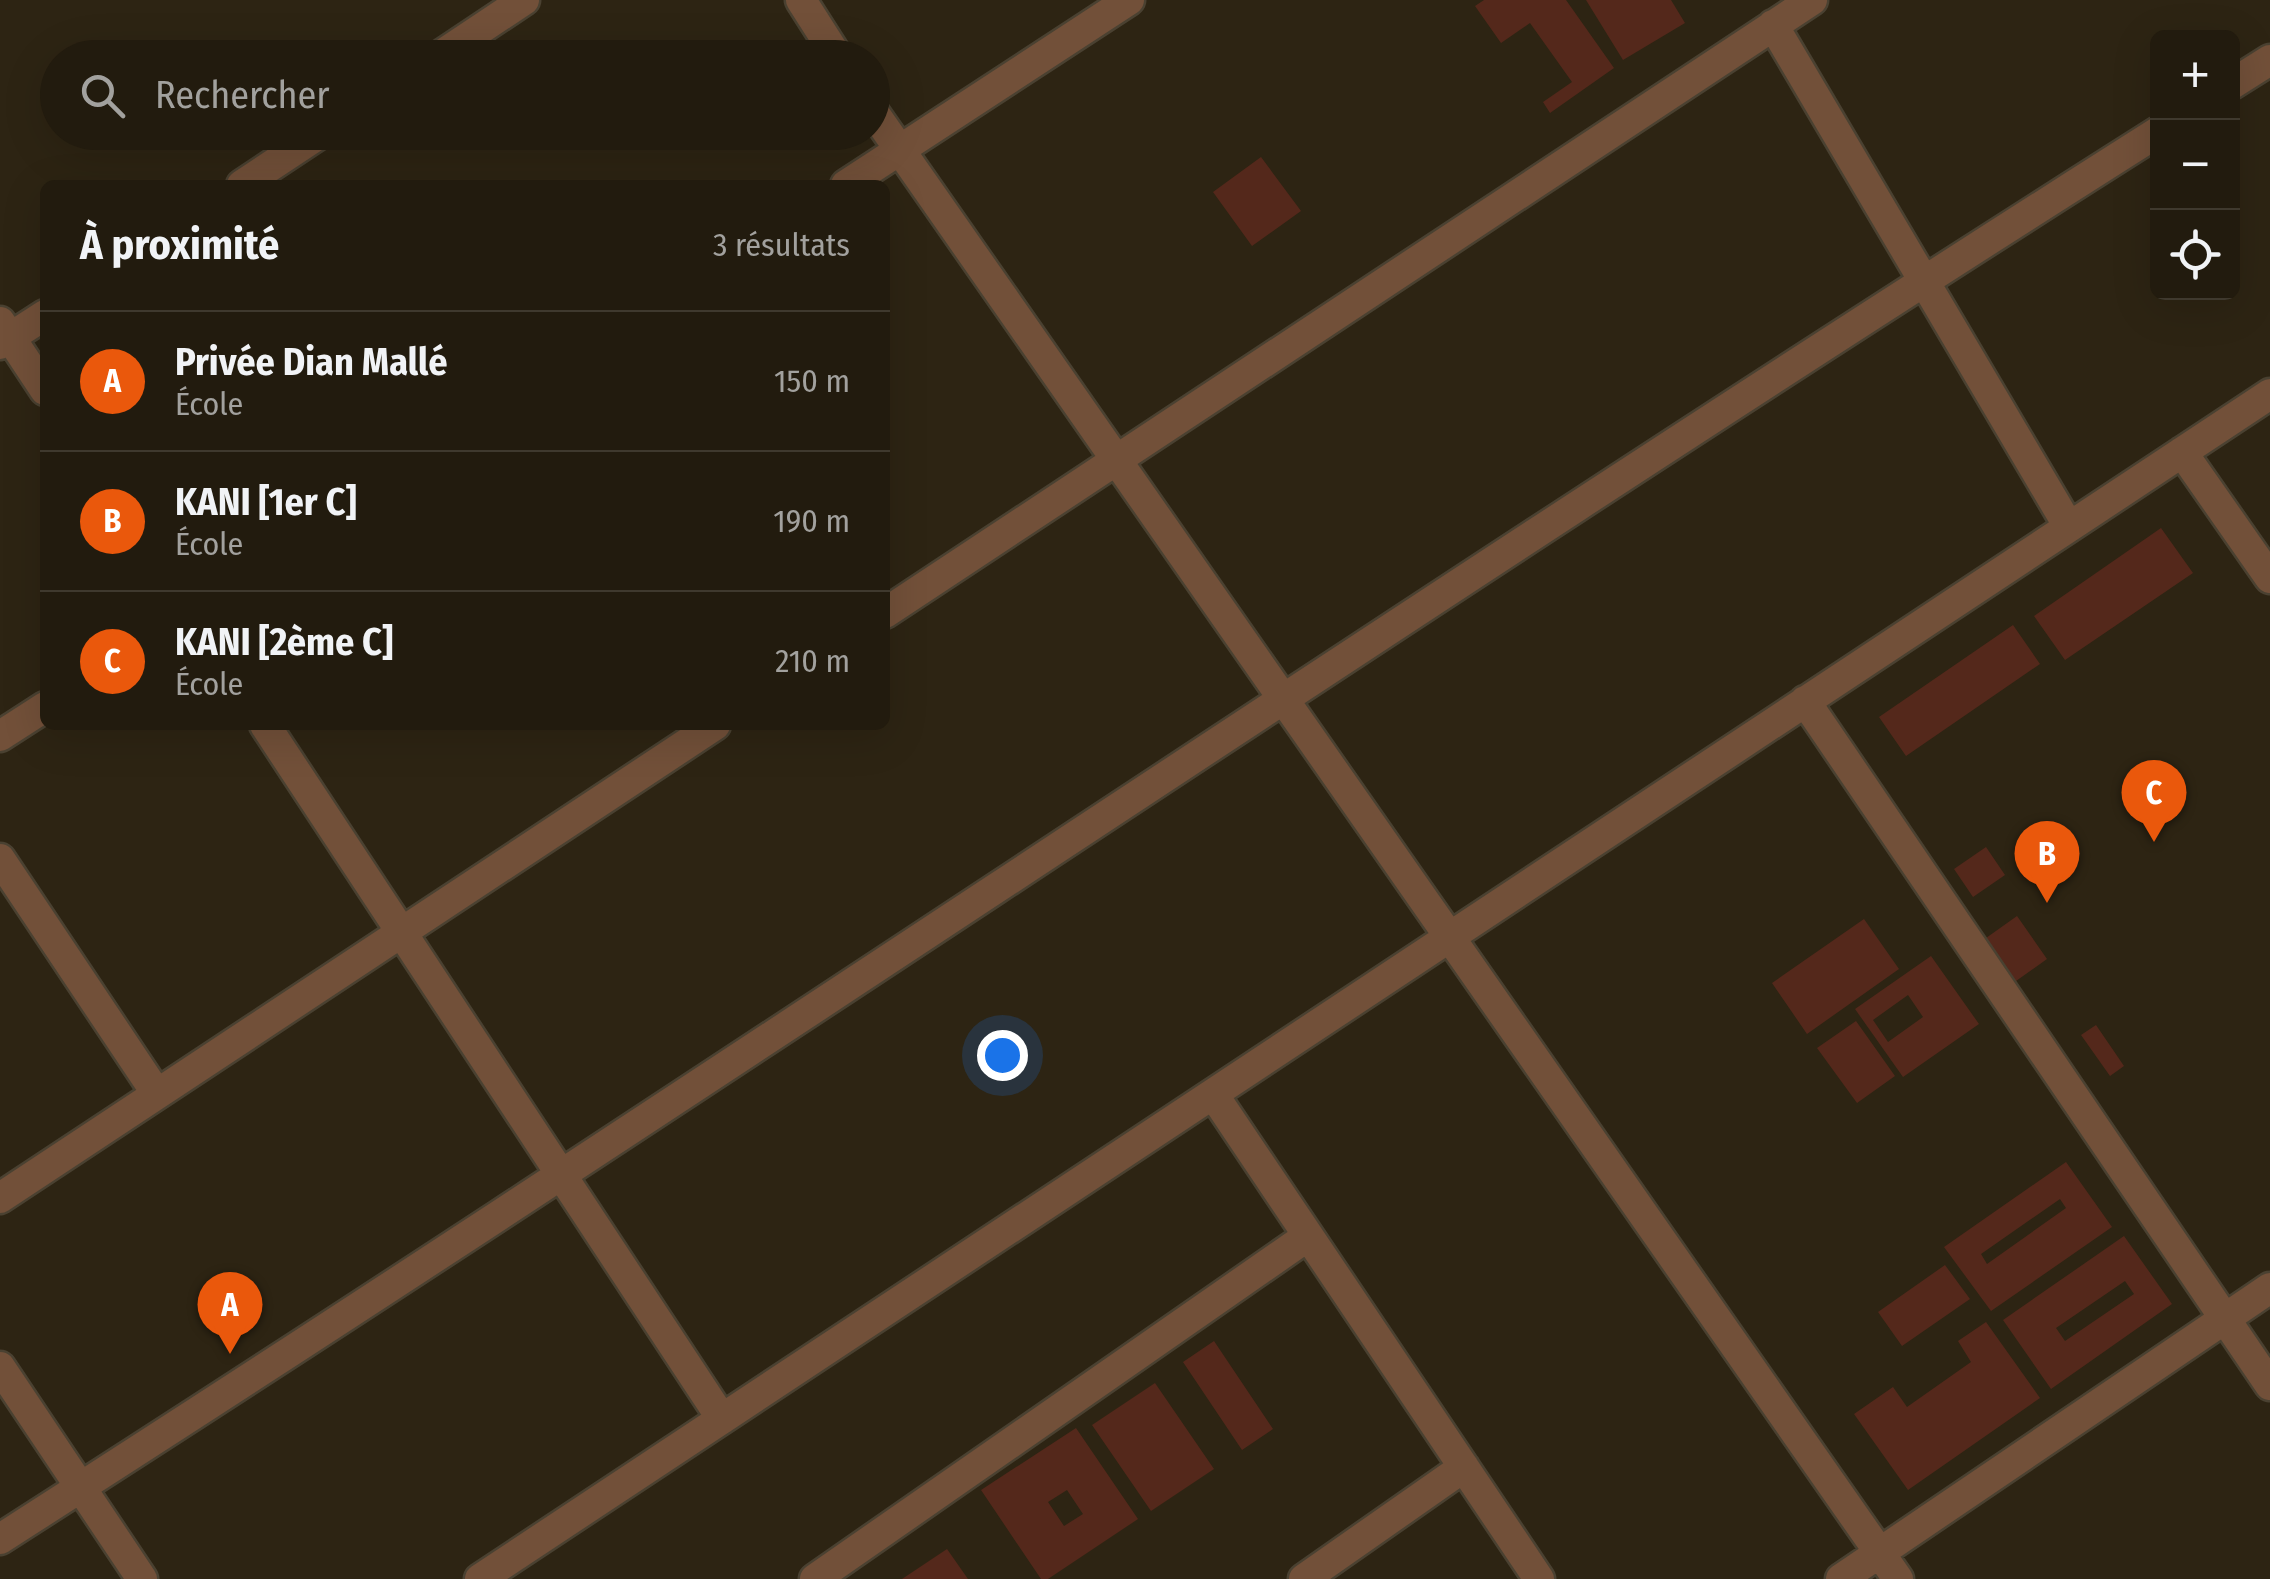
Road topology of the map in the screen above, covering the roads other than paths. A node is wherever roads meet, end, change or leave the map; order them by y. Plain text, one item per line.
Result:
1 (524, 0) edge
2 (800, 0) edge
3 (1129, 0) edge
4 (1812, 0) edge
5 (1773, 25) junction
6 (463, 40) edge
7 (826, 40) edge
8 (2270, 60) edge
9 (2240, 79) edge
10 (890, 137) edge
11 (2150, 137) edge
12 (295, 150) edge
13 (899, 150) junction
14 (250, 180) edge
15 (854, 180) edge
16 (1923, 280) junction
17 (40, 317) edge
18 (3, 334) edge
19 (40, 383) edge
20 (2270, 394) edge
21 (2182, 452) junction
22 (1116, 460) junction
23 (2069, 527) junction
24 (2270, 578) edge
25 (890, 609) edge
26 (1806, 701) junction
27 (1284, 702) junction
28 (40, 710) edge
29 (268, 730) edge
30 (707, 730) edge
31 (0, 736) edge
32 (0, 859) edge
33 (402, 932) junction
34 (1450, 938) junction
35 (157, 1094) junction
36 (1212, 1094) junction
37 (562, 1176) junction
38 (0, 1198) edge
39 (1308, 1236) junction
40 (2270, 1288) edge
41 (2225, 1318) junction
42 (0, 1367) edge
43 (2270, 1384) edge
44 (722, 1419) junction
45 (1464, 1467) junction
46 (80, 1487) junction
47 (0, 1539) edge
48 (1880, 1552) junction
49 (526, 1567) edge
50 (142, 1579) edge
51 (480, 1579) edge
52 (815, 1579) edge
53 (1304, 1579) edge
54 (1539, 1579) edge
55 (1841, 1579) edge
56 (1898, 1579) edge

1 - 6 street
2 - 7 street
3 - 13 street
4 - 5 street
5 - 16 street
5 - 22 street
8 - 9 street
10 - 13 street
11 - 16 street
12 - 14 street
13 - 15 street
13 - 22 street
16 - 23 street
16 - 27 street
17 - 18 street
18 - 19 street
20 - 21 street
21 - 23 street
21 - 24 street
22 - 25 street
22 - 27 street
23 - 26 street
26 - 34 street
26 - 41 street
27 - 34 street
27 - 37 street
28 - 31 street
29 - 33 street
30 - 33 street
32 - 35 street
33 - 35 street
33 - 37 street
34 - 36 street
34 - 48 street
35 - 38 street
36 - 39 street
36 - 44 street
37 - 44 street
37 - 46 street
39 - 45 street
39 - 52 street
40 - 41 street
41 - 43 street
41 - 48 street
42 - 46 street
44 - 49 street
45 - 53 street
45 - 54 street
46 - 47 street
46 - 50 street
48 - 55 street
48 - 56 street
49 - 51 street

